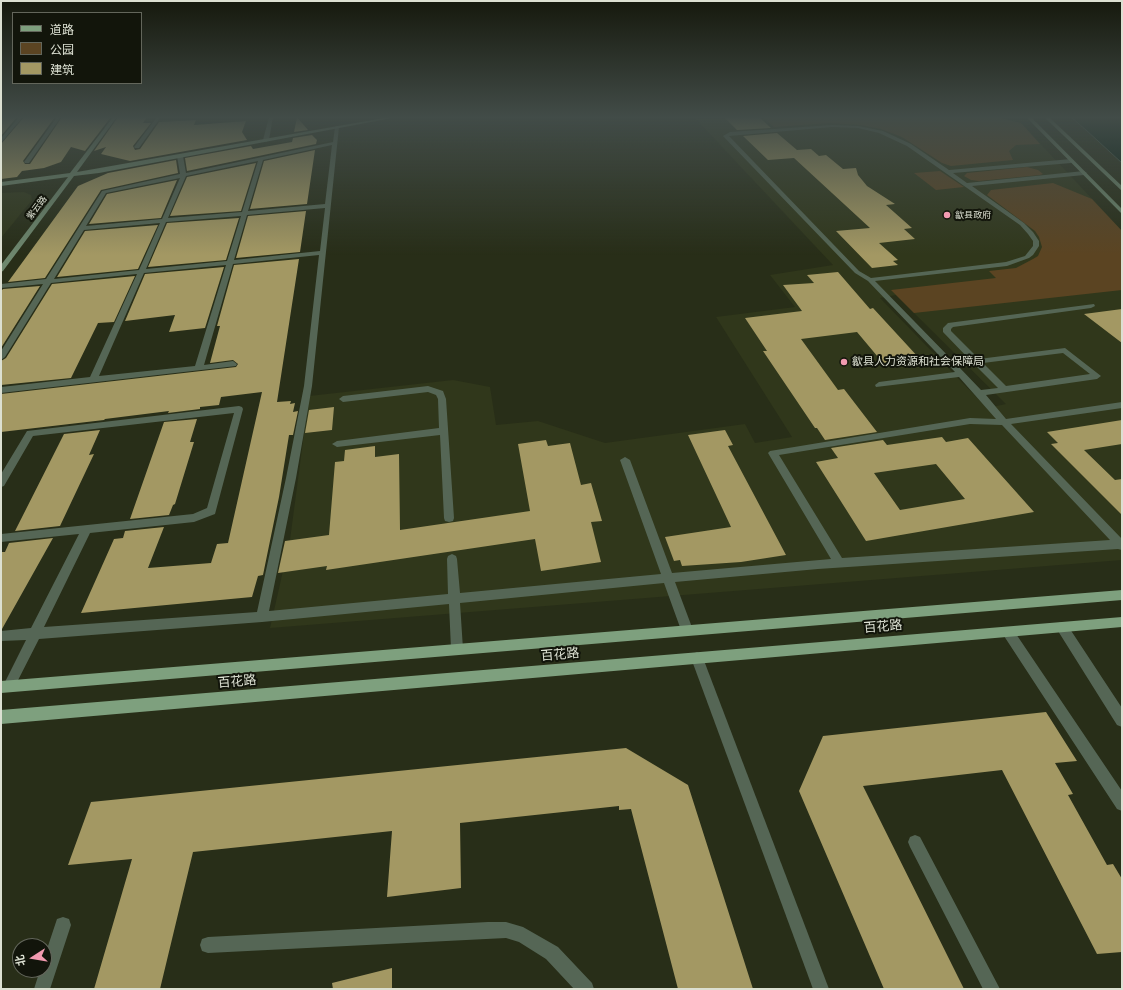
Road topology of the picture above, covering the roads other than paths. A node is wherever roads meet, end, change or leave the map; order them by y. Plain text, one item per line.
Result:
1 (82, 163) edge
2 (139, 163) edge
3 (181, 163) edge
4 (241, 163) edge
5 (260, 163) edge
6 (333, 163) edge
7 (752, 163) edge
8 (935, 163) edge
9 (1038, 163) edge
10 (1074, 163) edge
11 (1095, 163) edge
12 (948, 172) junction
13 (1084, 173) junction
14 (73, 175) junction
15 (183, 175) junction
16 (1, 184) edge
17 (966, 185) junction
18 (1122, 189) edge
19 (328, 206) junction
20 (1122, 212) edge
21 (245, 213) junction
22 (164, 220) junction
23 (82, 228) junction
24 (323, 254) junction
25 (230, 263) junction
26 (1, 270) edge
27 (141, 272) junction
28 (870, 280) junction
29 (48, 281) junction
30 (1, 286) edge
31 (1091, 306) dead end
32 (1, 356) edge
33 (977, 362) junction
34 (233, 364) dead end
35 (953, 365) junction
36 (199, 368) junction
37 (961, 374) junction
38 (93, 380) junction
39 (879, 385) dead end
40 (1, 390) edge
41 (1005, 390) junction
42 (980, 393) junction
43 (343, 398) dead end
44 (1122, 405) edge
45 (1004, 422) junction
46 (444, 431) junction
47 (337, 444) dead end
48 (625, 460) dead end
49 (1, 483) edge
50 (449, 518) dead end
51 (86, 530) junction
52 (1, 538) edge
53 (1122, 545) edge
54 (452, 559) dead end
55 (839, 562) junction
56 (668, 578) junction
57 (1122, 595) edge
58 (454, 598) junction
59 (262, 617) junction
60 (1122, 622) edge
61 (1062, 627) junction
62 (687, 630) junction
63 (1008, 632) junction
64 (35, 633) junction
65 (1, 636) edge
66 (457, 650) junction
67 (697, 658) junction
68 (5, 686) edge
69 (1, 717) edge
70 (1122, 720) edge
71 (1122, 804) edge
72 (915, 842) dead end
73 (63, 925) dead end
74 (208, 945) dead end
75 (42, 989) edge
76 (586, 989) edge
77 (821, 989) edge
78 (992, 989) edge

1 - 14 street, 紫云路
2 - 14 street
3 - 15 street
4 - 15 street
5 - 21 street
6 - 19 street
7 - 28 street
8 - 12 street
9 - 12 street
10 - 13 street
11 - 18 street
12 - 17 street
13 - 17 street
13 - 20 street
14 - 16 street
14 - 26 street, 紫云路
15 - 22 street
15 - 23 street
17 - 28 street
19 - 21 street
19 - 24 street
21 - 22 street
21 - 25 street
22 - 23 street
22 - 27 street
23 - 29 street
24 - 25 street
24 - 59 street
25 - 27 street
25 - 36 street
27 - 29 street
27 - 38 street
28 - 35 street
29 - 30 street
29 - 32 street
31 - 33 street
33 - 35 street
33 - 41 street
33 - 41 street
34 - 36 street
35 - 37 street
36 - 38 street
37 - 39 street
37 - 42 street
38 - 40 street
41 - 42 street
42 - 45 street
43 - 46 street
44 - 45 street
45 - 53 street
45 - 55 street
46 - 47 street
46 - 50 street
48 - 56 street
49 - 51 street
51 - 52 street
51 - 64 street
53 - 55 street
54 - 58 street
55 - 56 street
56 - 58 street
56 - 62 street
57 - 62 main road, 百花路
58 - 59 street
58 - 66 street
59 - 64 street
60 - 61 main road, 百花路
61 - 63 main road, 百花路
61 - 70 street
62 - 66 main road, 百花路
63 - 67 main road, 百花路
63 - 71 street
64 - 65 street
64 - 68 street
66 - 68 main road, 百花路
67 - 69 main road, 百花路
67 - 77 street
72 - 78 street
73 - 75 street
74 - 76 street

